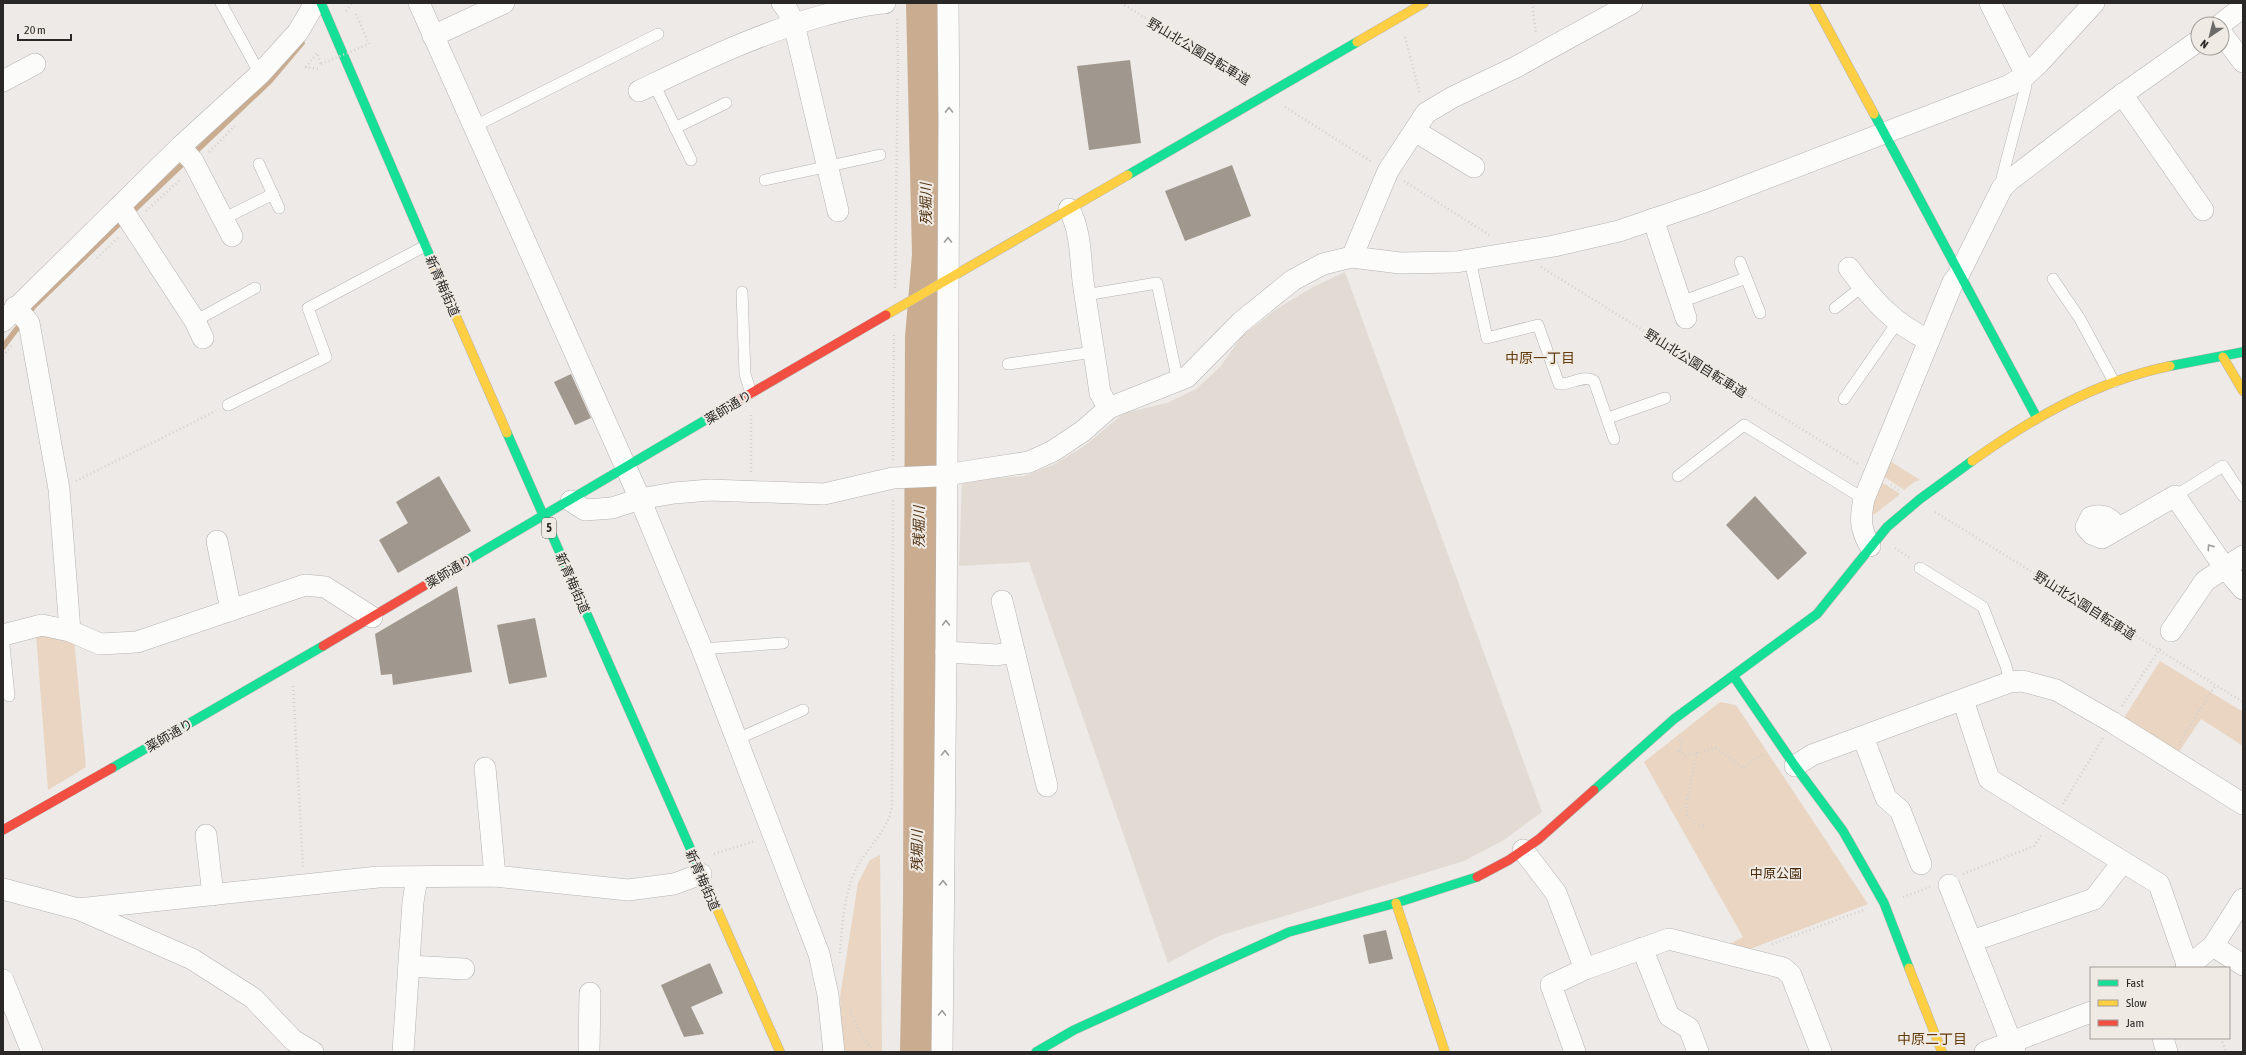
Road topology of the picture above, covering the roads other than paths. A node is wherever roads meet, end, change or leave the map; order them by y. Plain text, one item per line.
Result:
1 (221, 3) edge
2 (315, 3) edge
3 (321, 3) edge
4 (419, 3) edge
5 (504, 3) edge
6 (782, 3) edge
7 (948, 3) edge
8 (1424, 3) edge
9 (1632, 3) edge
10 (1814, 3) edge
11 (1990, 3) edge
12 (2094, 3) edge
13 (891, 7) edge
14 (2243, 7) edge
15 (1401, 12) edge
16 (2230, 17) edge
17 (794, 24) junction
18 (658, 34) dead end
19 (432, 36) junction
20 (2230, 45) edge
21 (2190, 47) edge
22 (2243, 62) edge
23 (35, 64) dead end
24 (260, 74) junction
25 (2026, 76) junction
26 (3, 81) edge
27 (646, 88) joint
28 (2122, 94) junction
29 (726, 103) dead end
30 (473, 127) junction
31 (675, 128) junction
32 (1415, 131) junction
33 (1884, 133) junction
34 (880, 155) dead end
35 (189, 158) junction
36 (691, 160) dead end
37 (259, 164) dead end
38 (828, 166) junction
39 (1474, 167) dead end
40 (765, 180) dead end
41 (2002, 188) junction
42 (273, 194) junction
43 (279, 208) dead end
44 (1069, 209) junction
45 (2204, 210) dead end
46 (838, 211) dead end
47 (128, 216) junction
48 (1653, 219) junction
49 (228, 228) joint
50 (425, 246) junction
51 (1352, 257) junction
52 (1470, 260) junction
53 (1740, 262) dead end
54 (1849, 268) dead end
55 (1959, 274) junction
56 (1746, 278) junction
57 (2053, 280) dead end
58 (945, 281) junction
59 (1862, 286) junction
60 (255, 288) dead end
61 (742, 292) dead end
62 (1085, 294) junction
63 (1835, 308) dead end
64 (1683, 310) joint
65 (1760, 313) dead end
66 (9, 314) edge
67 (1897, 323) junction
68 (199, 329) joint
69 (1929, 340) junction
70 (1094, 352) junction
71 (2243, 352) edge
72 (2223, 357) junction
73 (1008, 364) dead end
74 (1178, 382) junction
75 (2114, 382) junction
76 (2243, 391) edge
77 (751, 393) junction
78 (1665, 398) dead end
79 (1844, 399) dead end
80 (228, 405) road end
81 (1109, 408) junction
82 (1608, 418) junction
83 (2037, 418) junction
84 (1614, 439) dead end
85 (626, 468) junction
86 (942, 476) junction
87 (1678, 476) dead end
88 (2175, 496) junction
89 (2243, 496) edge
90 (640, 499) junction
91 (1864, 499) junction
92 (571, 501) junction
93 (543, 515) junction
94 (2119, 528) dead end
95 (217, 541) dead end
96 (1870, 546) junction
97 (2243, 556) edge
98 (1920, 568) road end
99 (2225, 568) junction
100 (2243, 589) edge
101 (1002, 601) dead end
102 (231, 610) junction
103 (372, 617) junction
104 (70, 631) junction
105 (2171, 631) road end
106 (3, 635) edge
107 (784, 643) dead end
108 (702, 649) junction
109 (946, 652) junction
110 (1014, 652) junction
111 (1734, 677) junction
112 (2010, 682) junction
113 (9, 696) dead end
114 (1962, 700) junction
115 (803, 710) dead end
116 (1863, 737) junction
117 (737, 739) junction
118 (1795, 766) junction
119 (486, 768) dead end
120 (1047, 786) dead end
121 (2243, 804) edge
122 (3, 830) edge
123 (206, 835) dead end
124 (1523, 850) junction
125 (2122, 863) junction
126 (1921, 864) dead end
127 (698, 867) junction
128 (496, 876) junction
129 (417, 878) junction
130 (1948, 881) road end
131 (3, 889) edge
132 (213, 895) junction
133 (2243, 899) edge
134 (1396, 903) junction
135 (78, 909) junction
136 (1972, 941) junction
137 (2214, 946) junction
138 (1642, 948) junction
139 (2243, 965) edge
140 (409, 966) junction
141 (2187, 967) edge
142 (464, 969) dead end
143 (1585, 969) junction
144 (3, 980) edge
145 (590, 993) dead end
146 (2090, 1012) edge
147 (2162, 1039) edge
148 (293, 1046) edge
149 (2013, 1047) edge
150 (32, 1052) edge
151 (313, 1052) edge
152 (403, 1052) edge
153 (589, 1052) edge
154 (780, 1052) edge
155 (834, 1052) edge
156 (942, 1052) edge
157 (1036, 1052) edge
158 (1445, 1052) edge
159 (1575, 1052) edge
160 (1698, 1052) edge
161 (1822, 1052) edge
162 (1942, 1052) edge
163 (1985, 1052) edge
164 (2167, 1052) edge

1 - 24 lane
2 - 24 street
3 - 50 street, 新青梅街道 / 5
4 - 19 street
5 - 19 street
6 - 17 street
58 -> 7 street
8 - 15 street, 薬師通り
9 - 32 street
10 - 33 street
11 - 25 street
12 - 25 street
13 - 17 street
14 - 16 street
15 - 44 street, 薬師通り
17 - 27 street
17 - 38 street
18 - 30 lane
19 - 30 street
20 - 22 street
21 - 28 street
23 - 26 street
24 - 35 street
25 - 33 street
25 - 41 lane
27 - 31 lane
28 - 41 street
28 - 45 street
29 - 31 lane
30 - 85 street
31 - 36 lane
32 - 39 street
32 - 51 street
33 - 48 street
33 - 55 street
34 - 38 lane
35 - 47 street
35 - 49 street
37 - 42 lane
38 - 40 lane
38 - 46 street
41 - 55 street
42 - 43 lane
42 - 49 lane
44 - 58 street, 薬師通り
44 - 62 street
47 - 66 street
47 - 68 street
48 - 52 street
48 - 64 street
50 - 80 lane
50 - 93 street, 新青梅街道 / 5
51 - 52 street
51 - 74 street
52 - 82 lane
53 - 56 lane
54 - 59 street
55 - 69 street
55 - 83 street
56 - 64 lane
56 - 65 lane
57 - 75 lane
58 - 77 street, 薬師通り
58 - 86 street
59 - 63 lane
59 - 67 street
60 - 68 lane
61 - 77 lane
62 - 70 street
62 - 74 lane
66 - 104 street
67 - 69 street
67 - 79 lane
69 - 91 street
70 - 73 lane
70 - 81 street
71 - 72 street
72 - 75 street
72 - 76 street
74 - 81 street
75 - 83 street
77 - 85 street, 薬師通り
78 - 82 lane
81 - 86 street
82 - 84 lane
83 - 96 street
85 - 90 street
85 - 92 street, 薬師通り
86 - 90 street
109 -> 86 street
87 - 91 lane
88 - 89 lane
88 - 94 street
99 -> 88 street
90 - 92 street
90 - 108 street
91 - 96 street
92 - 93 street, 薬師通り
93 - 103 street, 薬師通り
93 - 127 street, 新青梅街道 / 5
95 - 102 street
96 - 111 street
97 - 99 street
98 - 112 lane
99 - 100 street
99 - 105 street
101 - 110 street
102 - 103 street
102 - 104 street
103 - 122 street, 薬師通り
104 - 106 street
106 - 113 lane
107 - 108 lane
108 - 117 street
109 - 110 street
156 -> 109 street
110 - 120 street
111 - 118 street
111 - 124 street
112 - 114 street
112 - 121 street
114 - 116 street
114 - 125 street
115 - 117 lane
116 - 118 street
116 - 126 street
117 - 155 street
118 - 162 street
119 - 128 street
123 - 132 street
124 - 134 street
124 - 143 street
125 - 136 street
125 - 141 street
127 - 128 street
127 - 154 street, 新青梅街道 / 5
128 - 129 street
129 - 132 street
129 - 140 street
130 - 136 street
131 - 135 street
132 - 135 street
133 - 137 street
134 - 157 street
134 - 158 street
135 - 148 street
136 - 149 street
137 - 139 street
137 - 141 street
138 - 143 street
138 - 160 street
138 - 161 street
140 - 142 street
140 - 152 street
143 - 159 street
144 - 150 street
145 - 153 street
146 - 149 street
147 - 164 street
148 - 151 street
149 - 163 street

